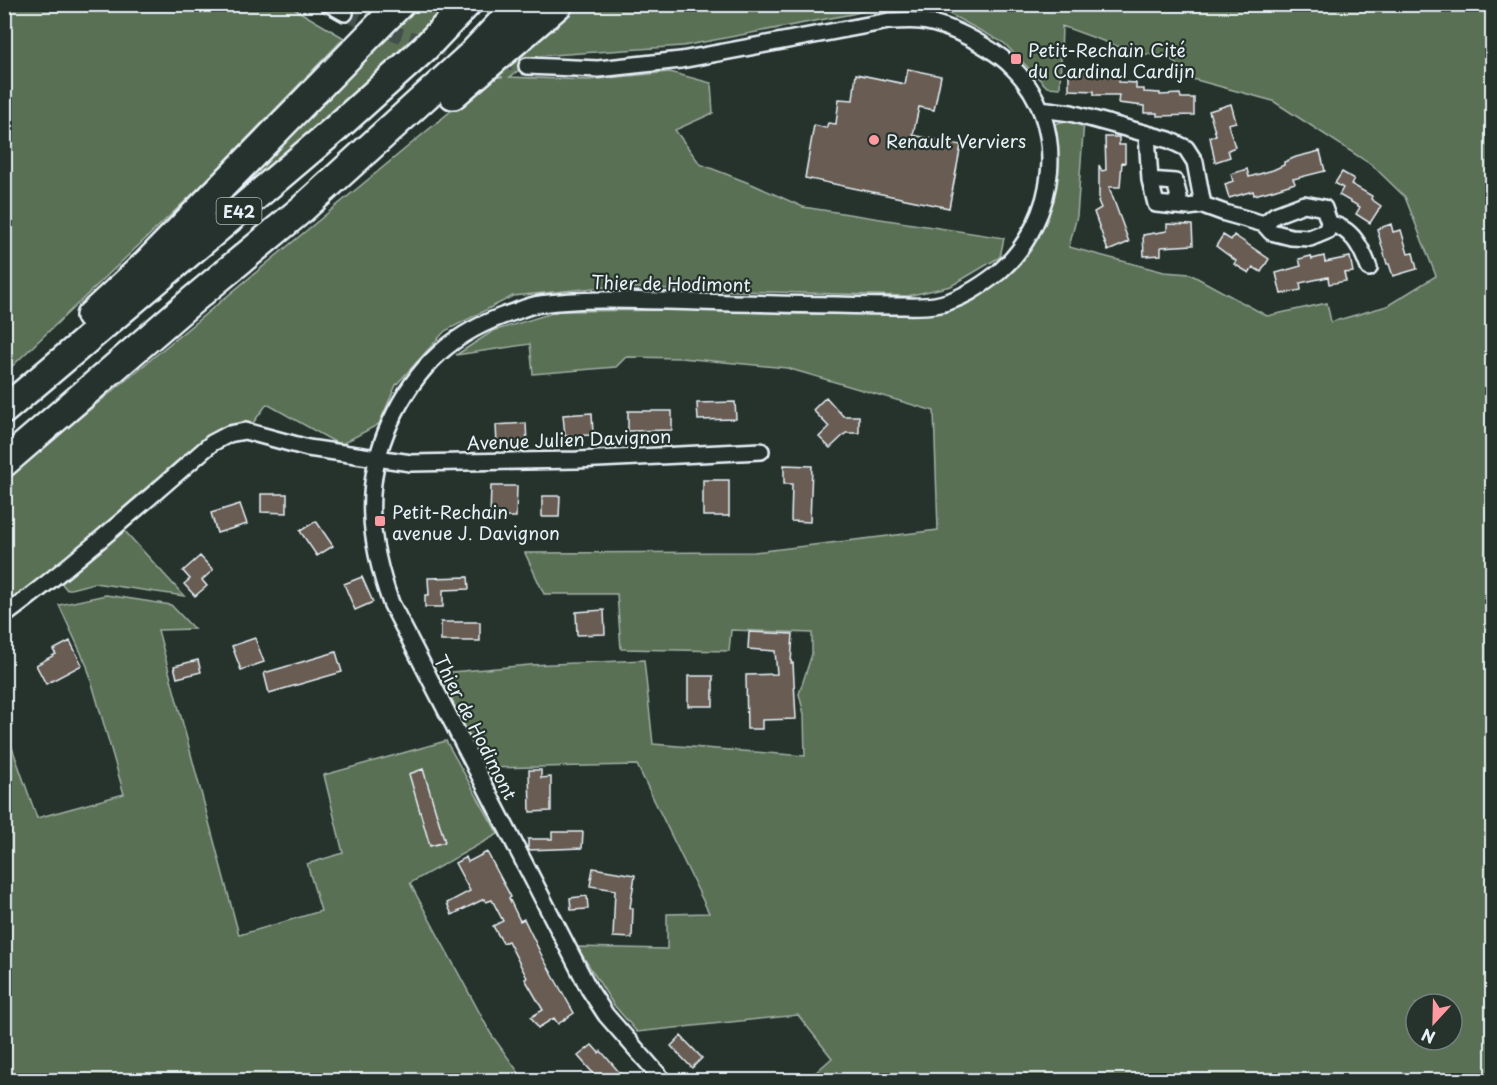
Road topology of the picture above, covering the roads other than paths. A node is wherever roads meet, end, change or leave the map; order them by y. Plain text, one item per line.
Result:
1 (329, 4) edge
2 (400, 4) edge
3 (467, 4) edge
4 (519, 4) edge
5 (559, 4) edge
6 (345, 13) tunnel mouth
7 (527, 66) tunnel mouth
8 (1040, 109) junction
9 (1146, 135) junction
10 (1150, 180) junction
11 (1203, 204) junction
12 (1173, 206) junction
13 (301, 210) junction
14 (1264, 224) junction
15 (1329, 224) junction
16 (1369, 268) dead end
17 (4, 398) edge
18 (4, 410) edge
19 (761, 451) dead end
20 (378, 459) junction
21 (4, 463) edge
22 (4, 616) edge
23 (663, 1080) edge

1 - 6 street
2 - 17 highway
3 - 18 highway, E42
4 - 13 highway, E42
5 - 13 highway
7 - 8 street, Thier de Hodimont
8 - 9 street
8 - 20 street, Thier de Hodimont
9 - 10 street
9 - 11 street
10 - 12 street
10 - 12 street
11 - 12 street
11 - 14 street
13 - 21 highway, E42
14 - 15 street
14 - 15 street
15 - 16 street
19 - 20 street, Avenue Julien Davignon
20 - 22 street, Avenue Julien Davignon
20 - 23 street, Thier de Hodimont

